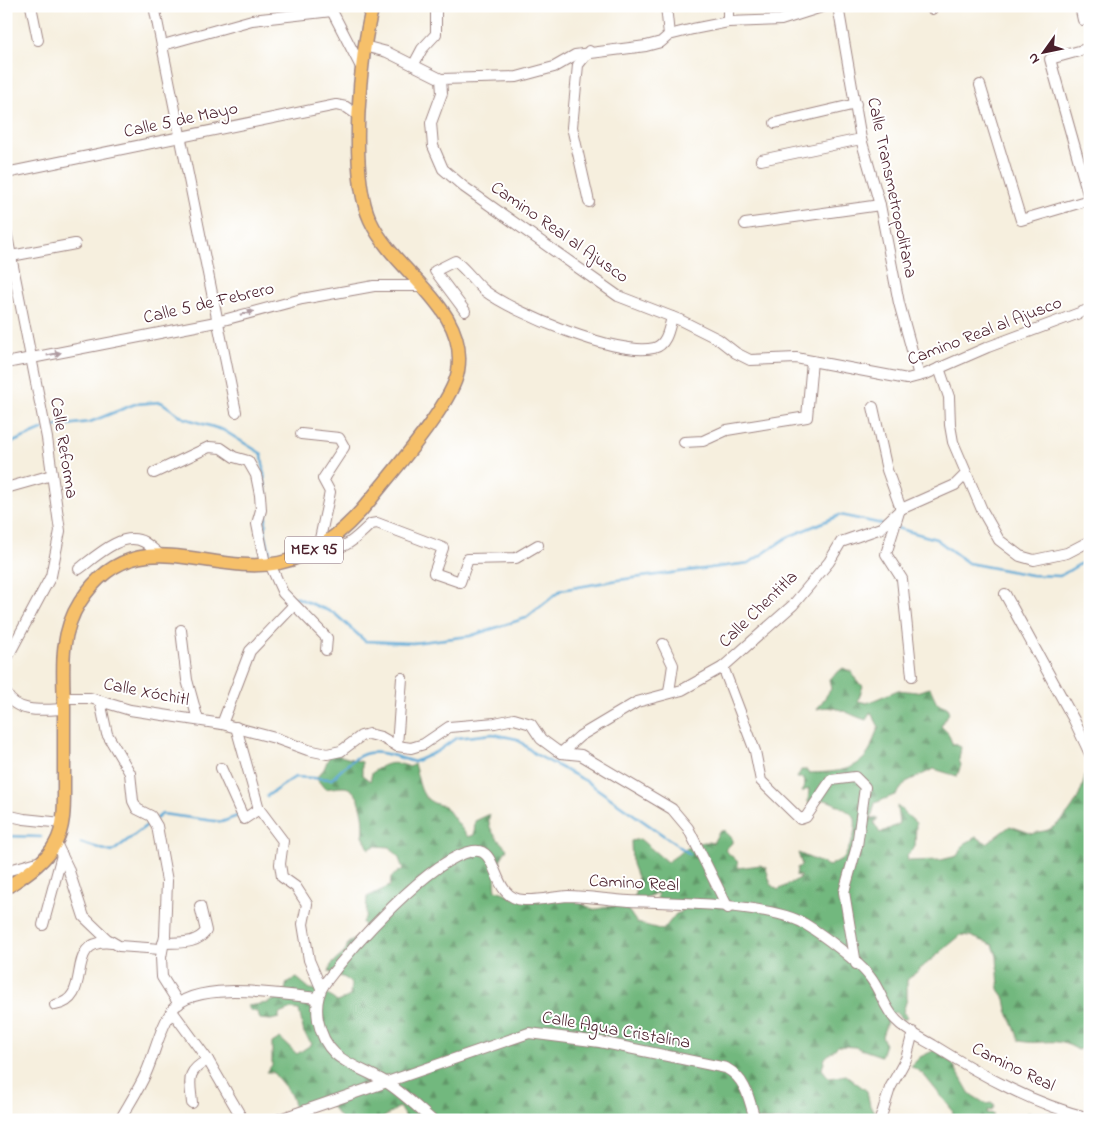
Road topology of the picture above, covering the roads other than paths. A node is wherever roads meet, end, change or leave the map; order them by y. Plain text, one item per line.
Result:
1 (31, 6) edge
2 (154, 6) edge
3 (373, 6) edge
4 (436, 6) edge
5 (666, 6) edge
6 (728, 6) edge
7 (825, 6) edge
8 (838, 6) edge
9 (1080, 6) edge
10 (332, 9) edge
11 (1083, 20) dead end
12 (728, 22) junction
13 (669, 36) junction
14 (38, 40) dead end
15 (163, 46) junction
16 (364, 46) junction
17 (1090, 48) edge
18 (589, 51) junction
19 (414, 64) junction
20 (362, 69) junction
21 (442, 79) junction
22 (980, 85) dead end
23 (856, 104) junction
24 (359, 116) junction
25 (775, 123) dead end
26 (182, 138) junction
27 (861, 139) junction
28 (761, 160) dead end
29 (6, 173) edge
30 (1090, 201) edge
31 (589, 202) dead end
32 (880, 204) junction
33 (745, 224) dead end
34 (6, 230) edge
35 (75, 244) dead end
36 (11, 256) junction
37 (421, 286) junction
38 (1090, 309) edge
39 (465, 311) dead end
40 (672, 317) junction
41 (216, 322) junction
42 (32, 359) junction
43 (812, 361) junction
44 (6, 364) edge
45 (939, 368) junction
46 (919, 376) junction
47 (874, 407) dead end
48 (236, 412) dead end
49 (302, 434) dead end
50 (684, 442) dead end
51 (154, 473) dead end
52 (966, 474) junction
53 (52, 475) junction
54 (6, 488) edge
55 (900, 509) junction
56 (889, 527) junction
57 (1090, 541) edge
58 (538, 545) dead end
59 (320, 547) junction
60 (159, 554) junction
61 (267, 564) junction
62 (79, 569) dead end
63 (1005, 594) dead end
64 (294, 605) junction
65 (181, 630) dead end
66 (663, 644) dead end
67 (326, 650) dead end
68 (6, 660) edge
69 (723, 667) junction
70 (912, 676) dead end
71 (402, 678) dead end
72 (669, 692) junction
73 (6, 693) edge
74 (100, 701) junction
75 (64, 704) junction
76 (198, 720) junction
77 (222, 724) junction
78 (236, 727) junction
79 (397, 746) junction
80 (561, 753) junction
81 (1090, 754) edge
82 (221, 768) dead end
83 (259, 808) junction
84 (6, 815) edge
85 (62, 823) junction
86 (59, 849) junction
87 (42, 861) junction
88 (6, 871) edge
89 (6, 888) edge
90 (200, 906) dead end
91 (728, 908) junction
92 (42, 925) dead end
93 (113, 943) junction
94 (162, 946) junction
95 (856, 964) junction
96 (321, 988) junction
97 (317, 998) junction
98 (55, 1005) dead end
99 (175, 1007) junction
100 (912, 1032) junction
101 (208, 1060) junction
102 (386, 1083) junction
103 (192, 1103) dead end
104 (426, 1118) edge
105 (1090, 1118) edge
106 (120, 1120) edge
107 (243, 1120) edge
108 (277, 1120) edge
109 (755, 1120) edge
110 (880, 1120) edge

1 - 14 street
2 - 15 street
3 - 16 main road, MEX 95
4 - 19 street
5 - 13 street
6 - 12 street
7 - 12 street
8 - 23 street, Calle Transmetropolitana
9 - 11 street
10 - 15 street
10 - 20 street
12 - 13 street
13 - 18 street
15 - 26 street
16 - 19 street
16 - 20 main road, MEX 95
17 - 30 street
18 - 21 street
18 - 31 street
19 - 21 street
20 - 24 main road, MEX 95
21 - 40 street, Camino Real al Ajusco
22 - 30 street
23 - 25 street
23 - 27 street, Calle Transmetropolitana
24 - 26 street, Calle 5 de Mayo
24 - 37 main road, MEX 95
26 - 29 street, Calle 5 de Mayo
26 - 41 street
27 - 28 street
27 - 32 street, Calle Transmetropolitana
32 - 33 street
32 - 46 street, Calle Transmetropolitana
34 - 36 street, Calle Reforma
35 - 36 street
36 - 42 street, Calle Reforma
41 -> 37 street, Calle 5 de Febrero
37 - 59 main road, MEX 95
38 - 45 street, Camino Real al Ajusco
39 - 40 street
40 - 43 street, Camino Real al Ajusco
42 -> 41 street, Calle 5 de Febrero
41 - 48 street
42 - 44 street, Calle 5 de Febrero
42 - 53 street, Calle Reforma
43 - 46 street, Camino Real al Ajusco
43 - 50 street
45 - 46 street, Camino Real al Ajusco
45 - 52 street
47 - 55 street
49 - 59 street
51 - 61 street
52 - 55 street
52 - 57 street
53 - 54 street
53 - 68 street, Calle Reforma
55 - 56 street
56 - 69 street, Calle Chentitla
56 - 70 street
58 - 59 street
59 - 61 main road, MEX 95
60 - 61 main road, MEX 95
60 - 62 street
60 - 75 main road, MEX 95
61 - 64 street
63 - 81 street
64 - 67 street
64 - 77 street
65 - 76 street
66 - 72 street
69 - 72 street, Calle Chentitla
69 - 95 street
71 - 79 street
72 - 80 street, Calle Chentitla
73 - 75 street
74 - 75 street, Calle Xóchitl
74 - 76 street, Calle Xóchitl
74 - 94 street
75 - 85 main road, MEX 95
76 - 77 street, Calle Xóchitl
77 - 78 street, Calle Xóchitl
78 - 79 street, Calle Xóchitl
78 - 83 street
79 - 80 street, Calle Xóchitl
80 - 91 street
82 - 83 street
83 - 96 street
84 - 85 street
85 - 86 main road, MEX 95
86 - 87 main road, MEX 95
86 - 92 street
86 - 93 street
87 - 88 street
87 - 89 main road, MEX 95
90 - 94 street
91 - 95 street, Camino Real
91 - 96 street, Camino Real
93 - 94 street
93 - 98 street
94 - 99 street
95 - 100 street, Camino Real
96 - 97 street, Camino Real
97 - 99 street
97 - 102 street, Camino Real
99 - 101 street
99 - 106 street
100 - 105 street, Camino Real
100 - 110 street
101 - 103 street
101 - 107 street
102 - 104 street, Camino Real
102 - 108 street, Calle Agua Cristalina
102 - 109 street, Calle Agua Cristalina

